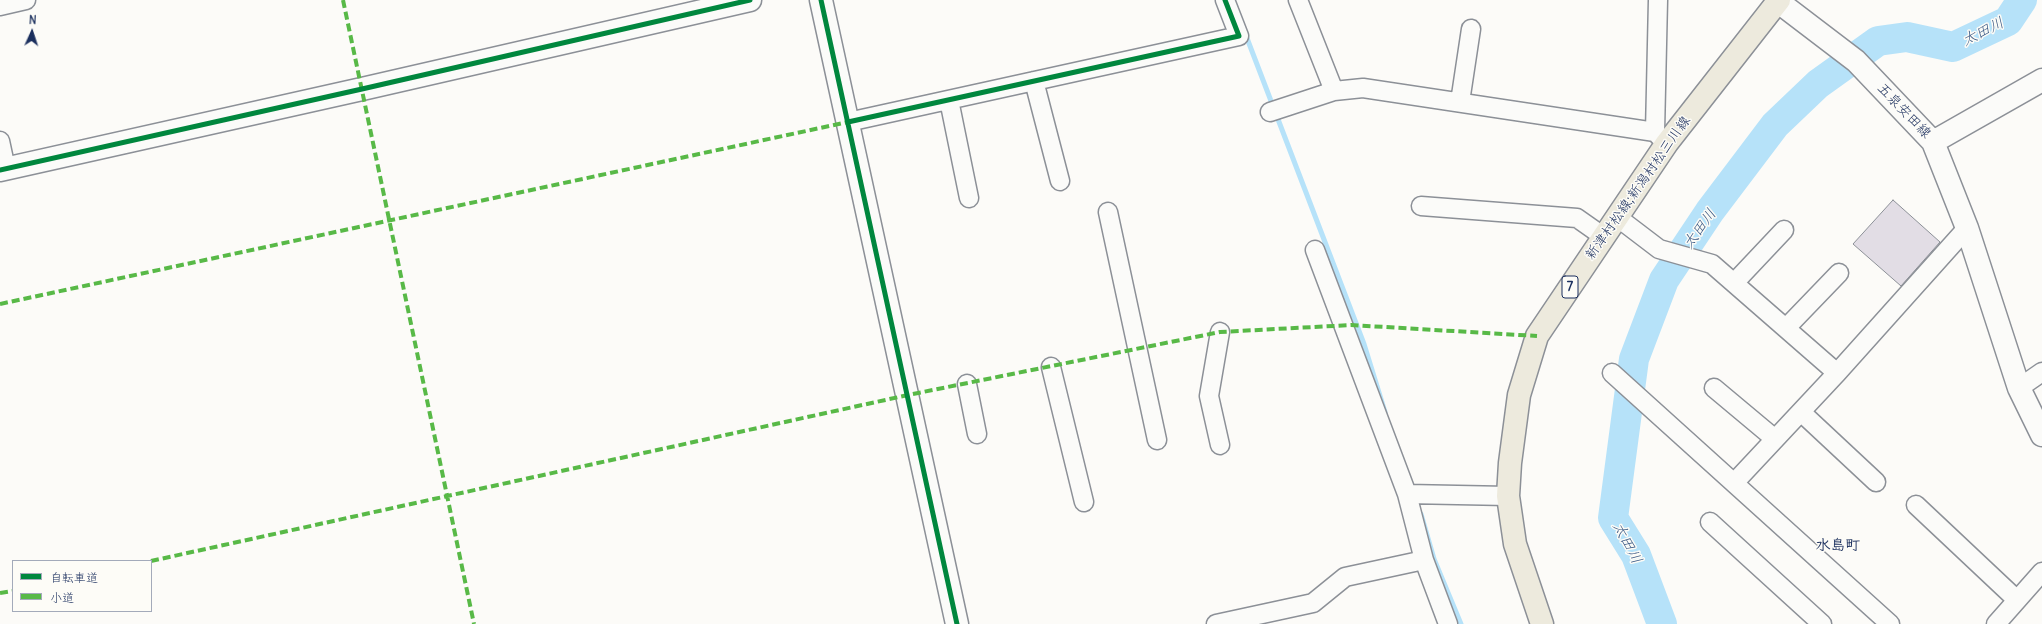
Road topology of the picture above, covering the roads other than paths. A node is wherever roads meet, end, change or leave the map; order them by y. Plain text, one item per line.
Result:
1 (26, 0) edge
2 (750, 0) edge
3 (821, 0) edge
4 (1225, 0) edge
5 (1298, 0) edge
6 (1658, 0) edge
7 (1778, 0) edge
8 (0, 6) edge
9 (1471, 29) dead end
10 (2042, 80) edge
11 (1034, 81) junction
12 (1334, 91) junction
13 (949, 100) junction
14 (1460, 102) junction
15 (1270, 112) dead end
16 (848, 122) junction
17 (1661, 138) junction
18 (0, 141) edge
19 (1933, 142) junction
20 (3, 169) edge
21 (1060, 181) dead end
22 (969, 198) dead end
23 (1421, 206) dead end
24 (1108, 212) dead end
25 (1617, 217) junction
26 (1967, 228) junction
27 (1784, 230) dead end
28 (1604, 237) junction
29 (1315, 250) dead end
30 (1839, 273) dead end
31 (1734, 283) junction
32 (1786, 328) junction
33 (1220, 332) dead end
34 (1051, 367) dead end
35 (2042, 372) edge
36 (1612, 373) dead end
37 (1837, 373) junction
38 (967, 384) dead end
39 (1714, 388) dead end
40 (2019, 388) junction
41 (1801, 412) junction
42 (977, 434) dead end
43 (2042, 435) edge
44 (1775, 439) junction
45 (1157, 440) dead end
46 (1220, 445) dead end
47 (1876, 482) dead end
48 (1734, 483) junction
49 (1407, 494) junction
50 (1508, 496) junction
51 (1084, 502) dead end
52 (1916, 505) dead end
53 (1710, 522) dead end
54 (1424, 560) junction
55 (2042, 572) edge
56 (2017, 600) junction
57 (1814, 622) edge
58 (1538, 623) edge
59 (957, 624) edge
60 (1216, 624) edge
61 (1448, 624) edge
62 (1890, 624) edge
63 (1996, 624) edge

1 - 8 street
2 - 20 street
3 - 16 street
4 - 11 street
5 - 12 street
6 - 17 street
7 - 17 main road, 新津村松線;新潟村松三川線 / 7
7 - 19 street, 五泉安田線
9 - 14 street
10 - 19 street, 五泉安田線
11 - 13 street
11 - 21 street
12 - 14 street
12 - 15 street
13 - 16 street
13 - 22 street
14 - 17 street
16 - 59 street
17 - 25 main road, 新津村松線;新潟村松三川線 / 7
18 - 20 street
19 - 26 street
23 - 28 street
24 - 45 street
25 - 28 main road, 新津村松線;新潟村松三川線 / 7
25 - 31 street
26 - 37 street
26 - 40 street
27 - 31 street
28 - 50 main road, 新津村松線;新潟村松三川線 / 7
29 - 49 street
30 - 32 street
31 - 32 street
32 - 37 street
33 - 46 street
34 - 51 street
35 - 40 street
36 - 48 street
37 - 41 street
38 - 42 street
39 - 44 street
40 - 43 street
41 - 44 street
41 - 47 street
44 - 48 street
48 - 62 street
49 - 50 street
49 - 54 street
50 - 58 main road, 新津村松線;新潟村松三川線 / 7
52 - 56 street
53 - 57 street
54 - 60 street
54 - 61 street
55 - 56 street
56 - 63 street

